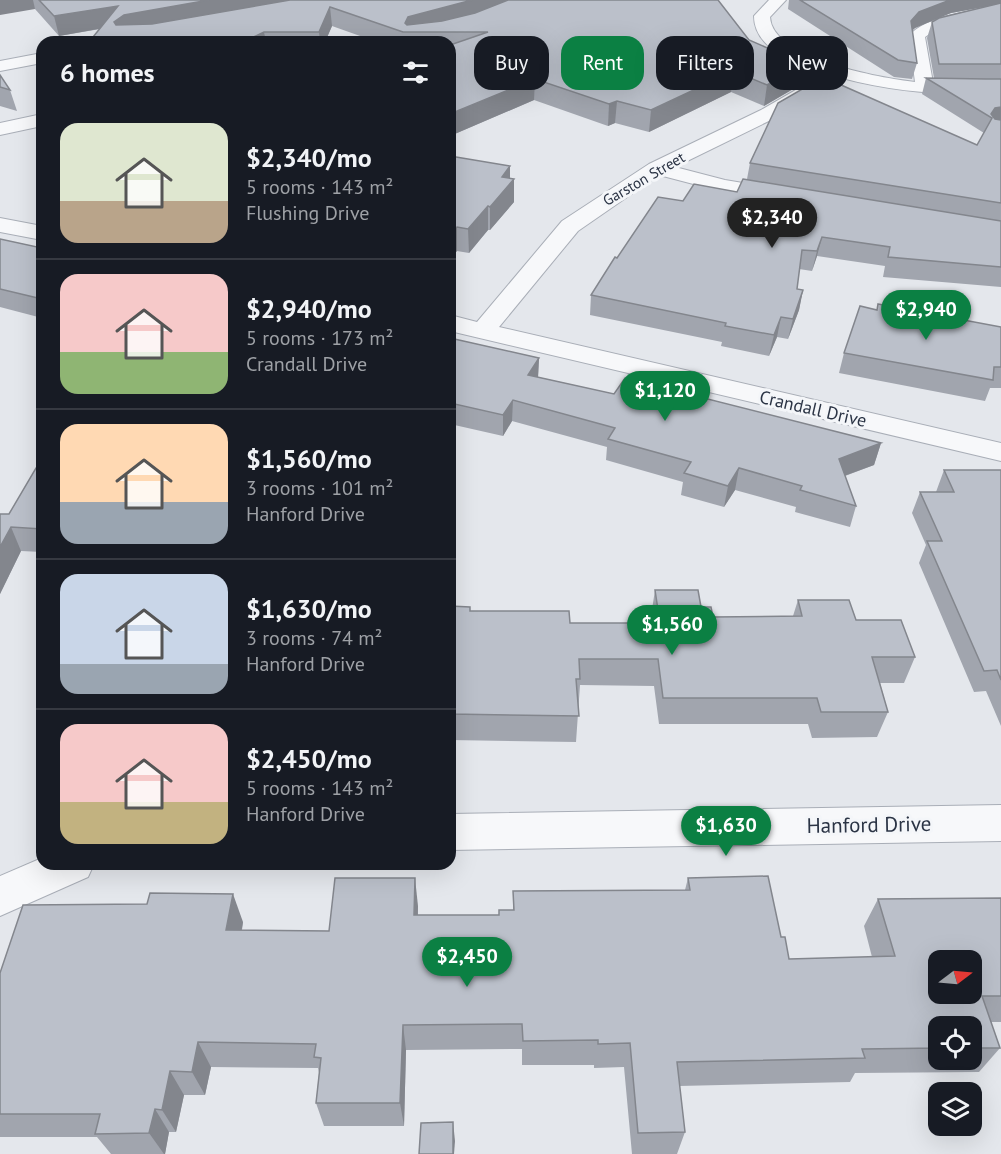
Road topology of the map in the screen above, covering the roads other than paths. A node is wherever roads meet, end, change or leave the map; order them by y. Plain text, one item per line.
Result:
1 (778, 0) edge
2 (1001, 10) edge
3 (769, 36) edge
4 (36, 59) edge
5 (0, 66) edge
6 (848, 74) edge
7 (925, 88) junction
8 (1000, 88) edge
9 (809, 90) edge
10 (36, 121) edge
11 (0, 129) edge
12 (656, 168) junction
13 (805, 199) edge
14 (0, 225) edge
15 (36, 232) edge
16 (456, 324) edge
17 (483, 330) junction
18 (1001, 452) edge
19 (1001, 823) edge
20 (456, 832) edge
21 (60, 870) edge
22 (0, 897) edge

1 - 3 street
2 - 7 street
4 - 5 street
6 - 7 street
7 - 8 street
9 - 12 street, Garston Street
10 - 11 street
12 - 13 street
12 - 17 street, Garston Street
14 - 15 street
16 - 17 street, Crandall Drive
17 - 18 street, Crandall Drive
19 - 20 street, Hanford Drive
21 - 22 street

